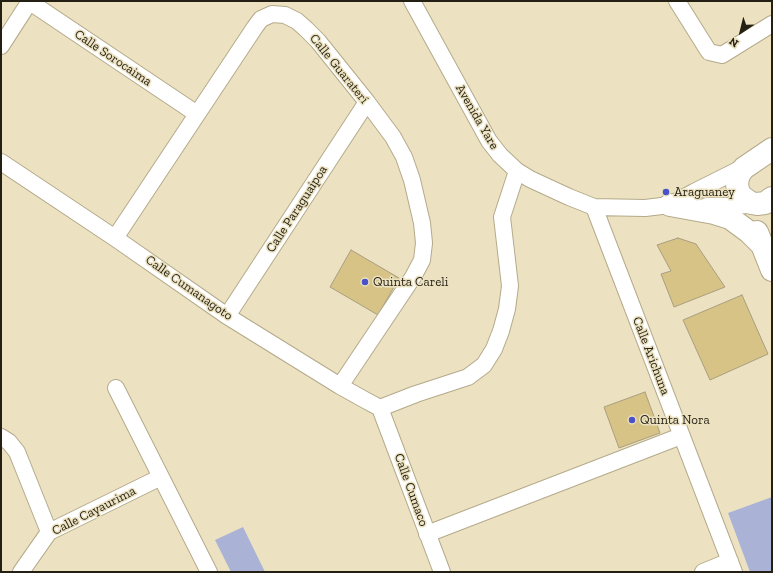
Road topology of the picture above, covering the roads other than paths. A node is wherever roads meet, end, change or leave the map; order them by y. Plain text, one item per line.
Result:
1 (30, 1) edge
2 (412, 1) edge
3 (677, 1) edge
4 (772, 24) edge
5 (1, 46) edge
6 (367, 102) junction
7 (197, 114) junction
8 (772, 149) edge
9 (1, 162) edge
10 (749, 165) junction
11 (772, 169) edge
12 (516, 171) junction
13 (753, 199) edge
14 (670, 205) junction
15 (594, 207) junction
16 (115, 238) junction
17 (762, 244) junction
18 (772, 270) edge
19 (227, 316) junction
20 (340, 386) junction
21 (116, 388) dead end
22 (380, 408) junction
23 (681, 436) junction
24 (1, 437) edge
25 (161, 477) junction
26 (49, 532) junction
27 (427, 534) junction
28 (732, 566) edge
29 (21, 572) edge
30 (209, 572) edge
31 (442, 572) edge
32 (703, 572) edge

1 - 5 street
1 - 7 street, Calle Sorocaima
2 - 12 street, Avenida Yare
3 - 4 street
6 - 7 street, Calle Guaraterí
6 - 19 street, Calle Paraguaipoa
6 - 20 street, Calle Guaraterí
7 - 16 street, Calle Guaraterí
8 - 10 street
9 - 16 street, Calle Cumanagoto
10 - 11 street
10 - 13 street
10 - 14 street, Avenida Yare
12 - 15 street, Avenida Yare
12 - 22 street
13 - 14 street, Avenida Yare
13 - 17 street
14 - 15 street, Avenida Yare
14 - 17 street
15 - 23 street, Calle Arichuna
16 - 19 street, Calle Cumanagoto
17 - 18 street
19 - 20 street, Calle Cumanagoto
20 - 22 street, Calle Cumanagoto
21 - 25 street
22 - 27 street, Calle Cumaco
23 - 27 street
23 - 28 street, Calle Arichuna
24 - 26 street
25 - 26 street, Calle Cayaurima
25 - 30 street
26 - 29 street, Calle Cayaurima
27 - 31 street, Calle Cumaco
28 - 32 street

